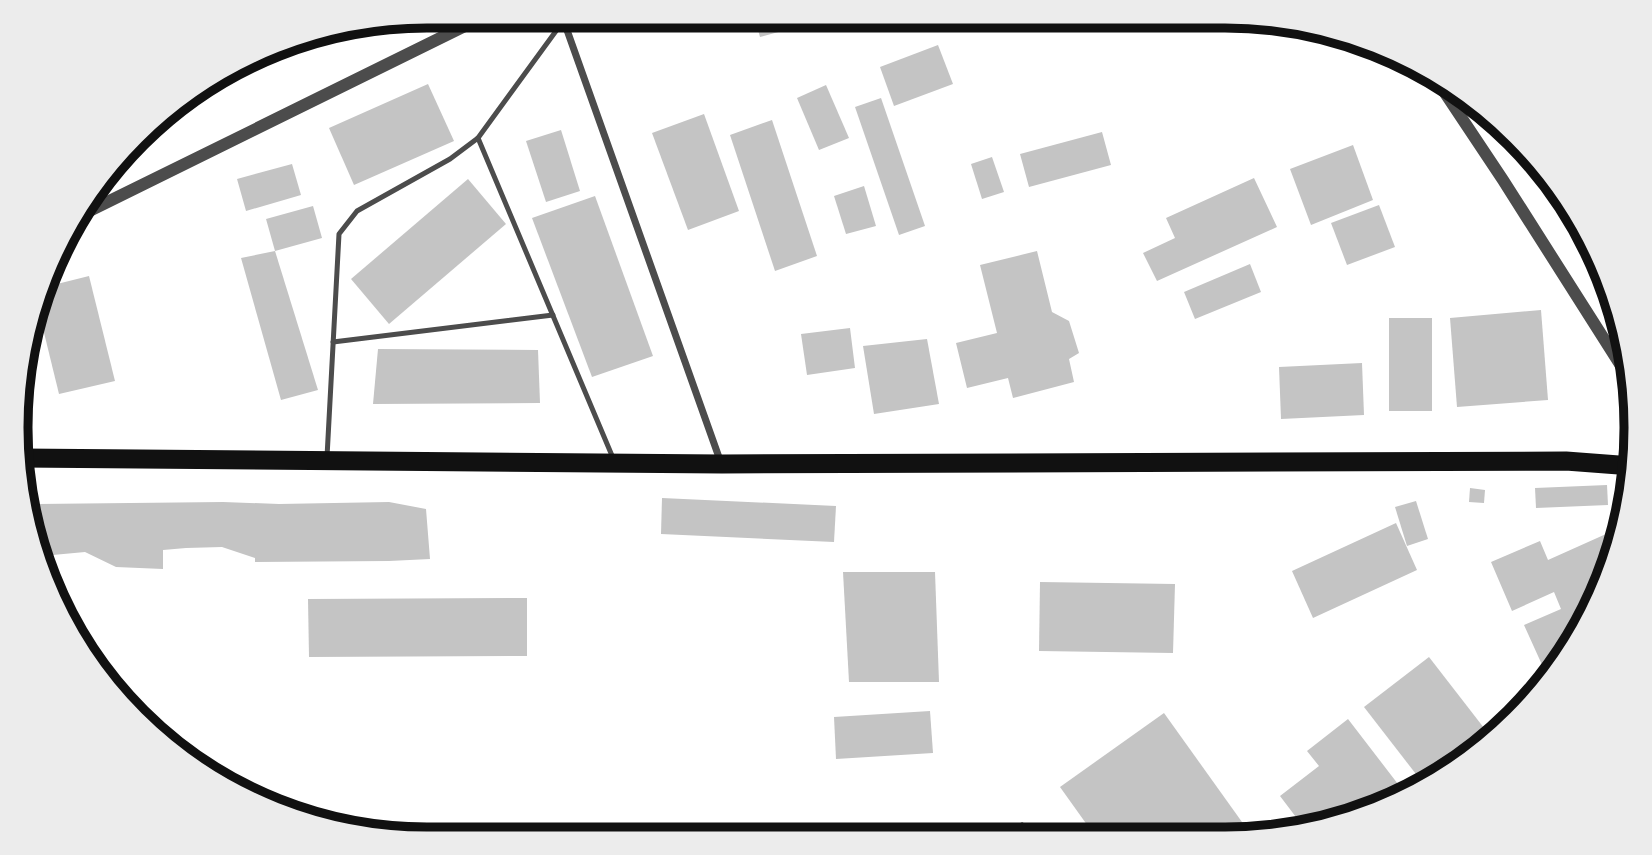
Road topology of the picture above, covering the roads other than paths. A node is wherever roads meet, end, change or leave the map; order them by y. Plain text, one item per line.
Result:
1 (461, 28) edge
2 (556, 28) edge
3 (567, 28) edge
4 (1447, 95) edge
5 (478, 138) junction
6 (93, 209) edge
7 (553, 316) junction
8 (333, 342) junction
9 (1618, 361) edge
10 (29, 458) edge
11 (327, 460) junction
12 (615, 463) junction
13 (722, 464) junction
14 (1622, 465) edge

1 - 6 street
2 - 5 lane
3 - 13 street
4 - 9 street
5 - 7 lane
5 - 8 lane
7 - 8 lane
7 - 12 lane
8 - 11 lane
10 - 11 highway
11 - 12 highway
12 - 13 highway
13 - 14 highway

